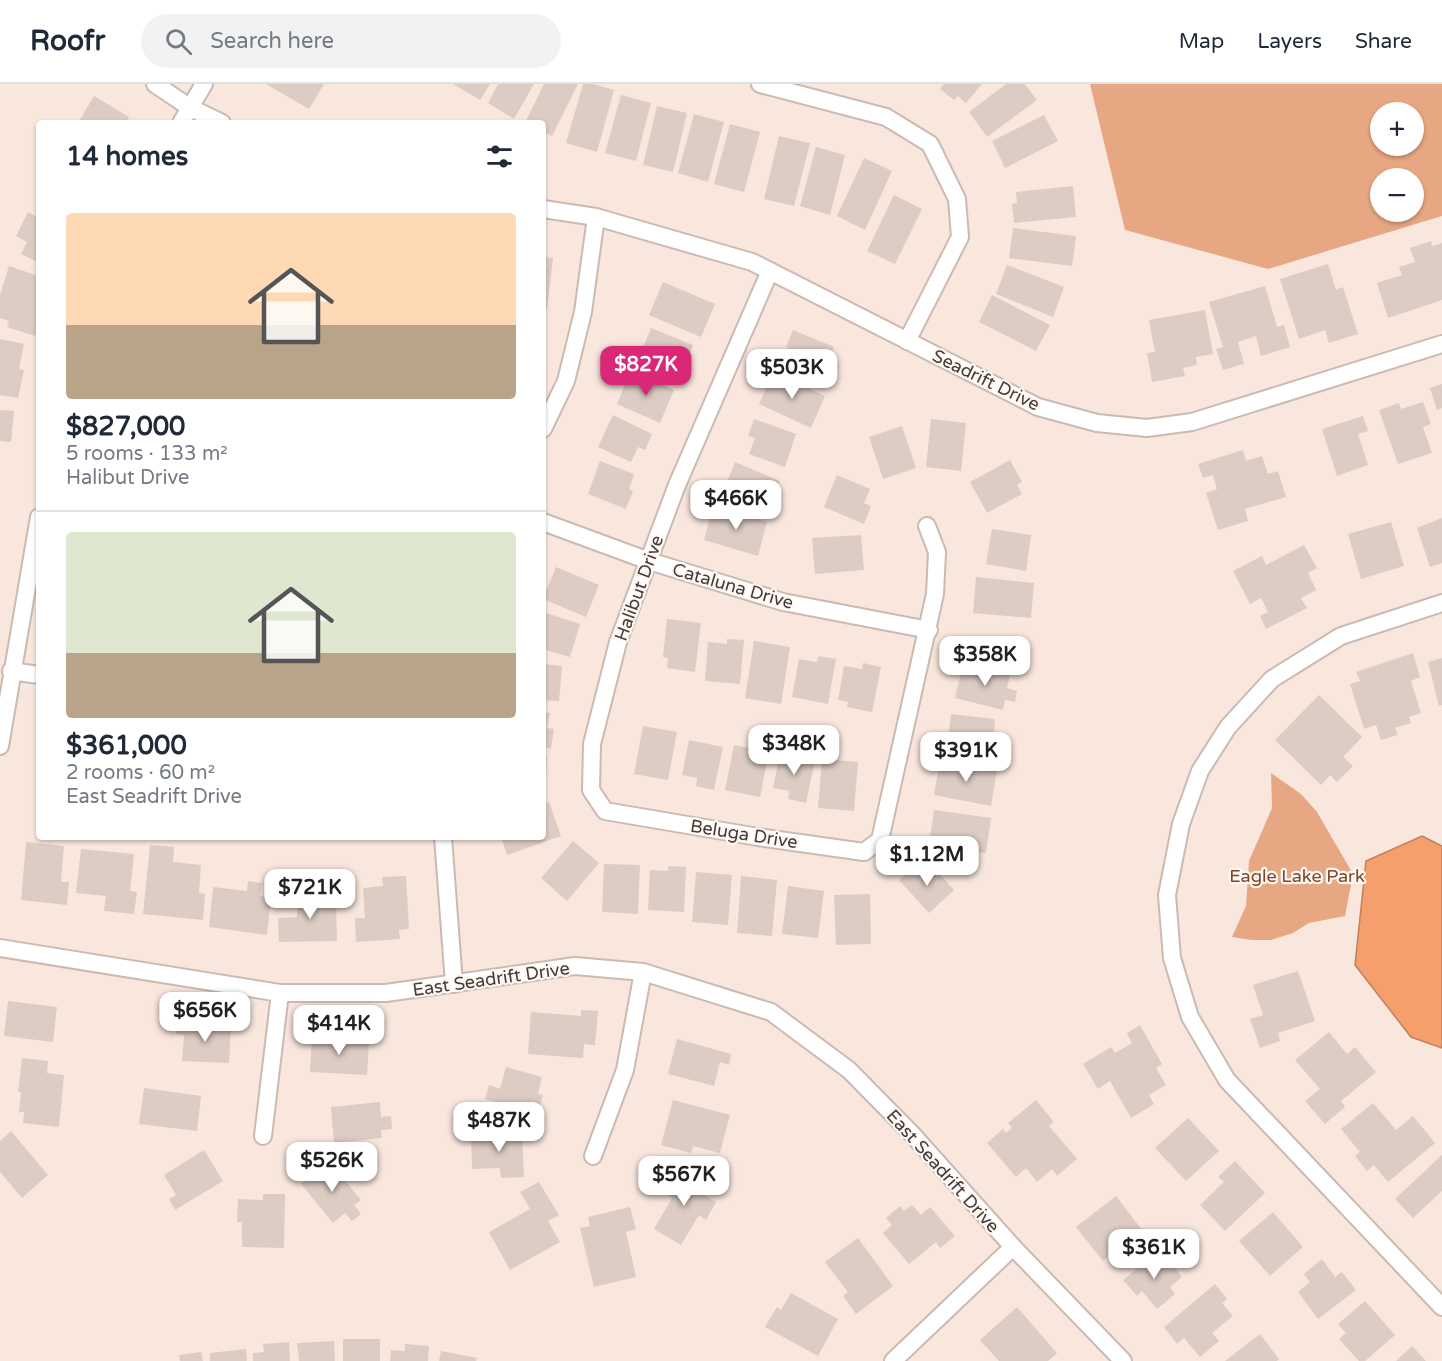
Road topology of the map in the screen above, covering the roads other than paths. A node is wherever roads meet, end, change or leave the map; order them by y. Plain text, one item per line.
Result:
1 (155, 84) edge
2 (204, 84) edge
3 (760, 84) edge
4 (189, 107) junction
5 (182, 120) edge
6 (216, 120) edge
7 (546, 209) edge
8 (596, 217) junction
9 (770, 271) junction
10 (907, 341) junction
11 (1442, 344) edge
12 (546, 423) edge
13 (546, 523) edge
14 (927, 526) dead end
15 (36, 534) edge
16 (649, 561) junction
17 (1442, 603) edge
18 (929, 630) junction
19 (11, 671) junction
20 (36, 675) edge
21 (0, 746) edge
22 (605, 811) joint
23 (443, 840) edge
24 (0, 948) edge
25 (643, 972) junction
26 (454, 984) junction
27 (280, 993) junction
28 (263, 1136) dead end
29 (593, 1156) dead end
30 (1012, 1248) junction
31 (1442, 1307) edge
32 (893, 1361) edge
33 (1123, 1361) edge

1 - 4 street
2 - 4 street
3 - 10 street
4 - 5 street
4 - 6 street
7 - 8 street, Seadrift Drive
8 - 9 street, Seadrift Drive
8 - 12 street
9 - 10 street, Seadrift Drive
9 - 16 street, Halibut Drive
10 - 11 street, Seadrift Drive
13 - 16 street, Cataluna Drive
14 - 18 street
15 - 19 street
16 - 18 street, Cataluna Drive
16 - 22 street, Halibut Drive
17 - 31 street
18 - 22 street, Beluga Drive
19 - 20 street
19 - 21 street
23 - 26 street
24 - 27 street, East Seadrift Drive
25 - 26 street, East Seadrift Drive
25 - 29 street
25 - 30 street, East Seadrift Drive
26 - 27 street, East Seadrift Drive
27 - 28 street
30 - 32 street
30 - 33 street, East Seadrift Drive

